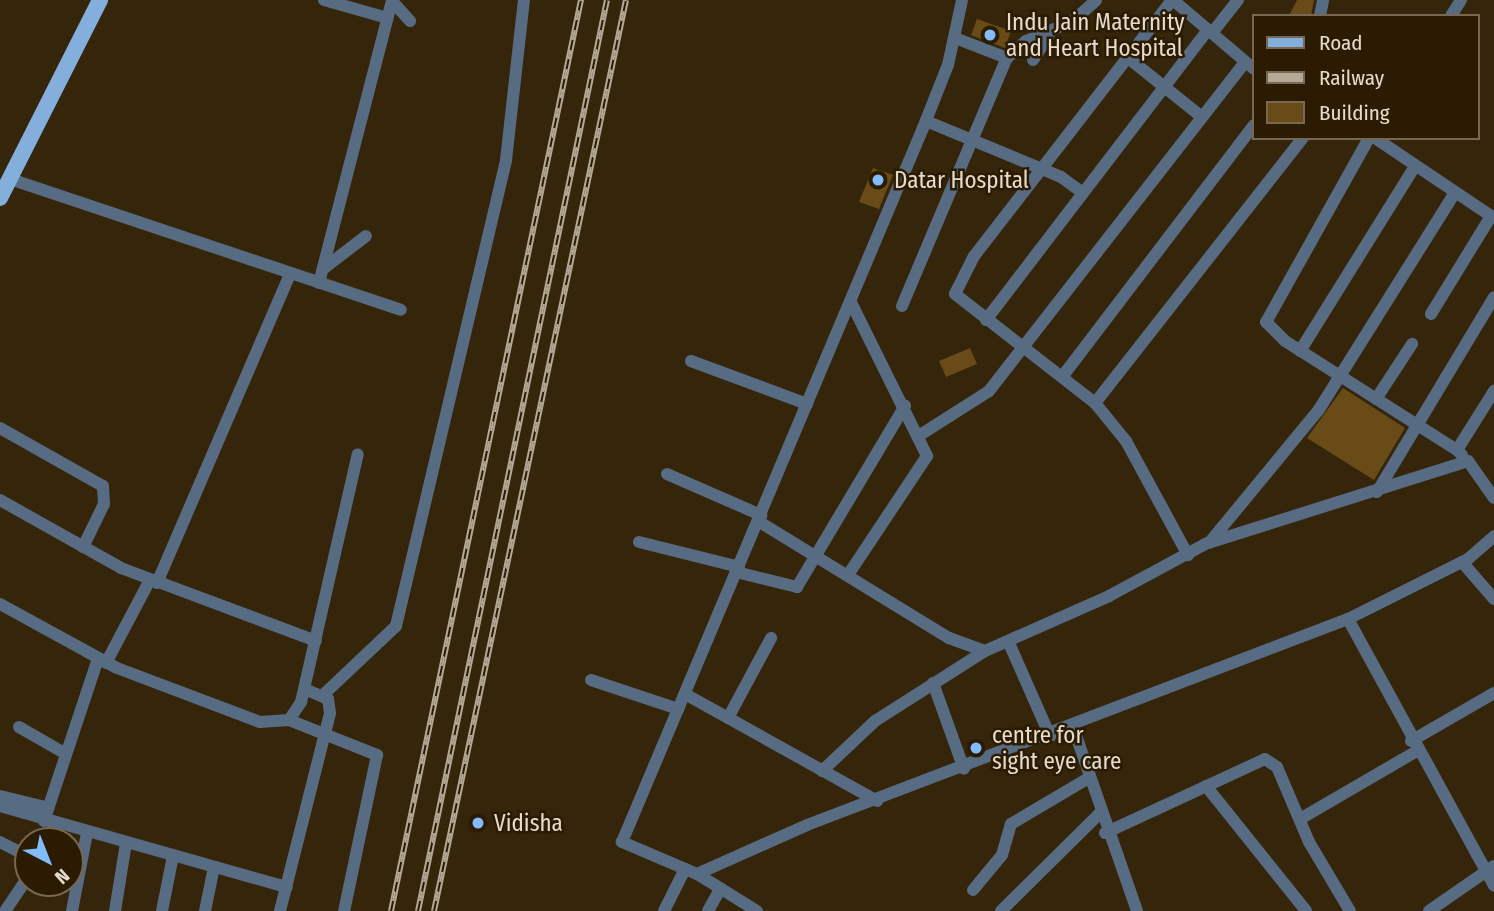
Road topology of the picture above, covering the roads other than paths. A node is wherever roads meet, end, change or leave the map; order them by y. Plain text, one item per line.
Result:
1 (100, 0) edge
2 (324, 0) edge
3 (524, 0) edge
4 (962, 0) edge
5 (1096, 0) edge
6 (1172, 0) edge
7 (1238, 0) edge
8 (392, 1) edge
9 (387, 18) junction
10 (410, 21) dead end
11 (1210, 32) junction
12 (1049, 34) junction
13 (954, 38) junction
14 (1127, 57) junction
15 (1007, 58) junction
16 (1033, 60) dead end
17 (1250, 65) edge
18 (1164, 87) junction
19 (1202, 117) junction
20 (926, 121) junction
21 (1252, 128) edge
22 (972, 139) junction
23 (1301, 140) edge
24 (1368, 140) edge
25 (1378, 140) edge
26 (1415, 166) junction
27 (1041, 168) junction
28 (9, 179) junction
29 (1455, 192) junction
30 (1083, 193) junction
31 (0, 198) edge
32 (1492, 217) edge
33 (366, 236) dead end
34 (323, 269) junction
35 (290, 274) junction
36 (319, 283) junction
37 (1494, 297) edge
38 (850, 302) junction
39 (902, 306) dead end
40 (401, 310) dead end
41 (1431, 314) dead end
42 (986, 320) junction
43 (1412, 344) dead end
44 (1022, 348) junction
45 (1300, 351) junction
46 (691, 361) dead end
47 (1339, 375) junction
48 (1062, 377) junction
49 (1494, 391) edge
50 (1376, 399) junction
51 (807, 404) junction
52 (1095, 404) junction
53 (905, 405) junction
54 (1416, 424) junction
55 (2, 433) edge
56 (920, 435) junction
57 (1457, 450) junction
58 (358, 454) dead end
59 (1468, 461) junction
60 (667, 474) dead end
61 (1377, 492) junction
62 (1494, 498) edge
63 (0, 500) edge
64 (759, 518) junction
65 (1494, 536) edge
66 (639, 542) dead end
67 (1208, 543) junction
68 (83, 547) junction
69 (1188, 555) junction
70 (815, 556) junction
71 (1462, 562) junction
72 (737, 569) junction
73 (848, 575) junction
74 (154, 582) junction
75 (1494, 599) edge
76 (0, 604) edge
77 (1348, 619) junction
78 (771, 638) dead end
79 (316, 640) junction
80 (1010, 643) junction
81 (985, 651) junction
82 (102, 661) junction
83 (591, 680) dead end
84 (933, 684) junction
85 (304, 689) junction
86 (1494, 693) edge
87 (685, 694) junction
88 (323, 695) junction
89 (678, 709) junction
90 (728, 718) junction
91 (289, 720) junction
92 (19, 727) dead end
93 (1073, 727) junction
94 (325, 735) junction
95 (1050, 736) junction
96 (1414, 746) junction
97 (66, 754) junction
98 (964, 769) junction
99 (822, 771) junction
100 (1087, 779) junction
101 (1206, 786) junction
102 (0, 796) edge
103 (877, 801) junction
104 (0, 806) edge
105 (49, 808) junction
106 (1099, 814) junction
107 (1300, 819) junction
108 (49, 823) junction
109 (49, 827) edge
110 (87, 833) junction
111 (1105, 833) junction
112 (126, 844) junction
113 (173, 856) junction
114 (214, 867) junction
115 (685, 869) junction
116 (1490, 869) edge
117 (697, 874) junction
118 (286, 887) junction
119 (1494, 887) edge
120 (721, 888) junction
121 (973, 890) dead end
122 (1133, 910) edge
123 (72, 911) edge
124 (115, 911) edge
125 (162, 911) edge
126 (205, 911) edge
127 (281, 911) edge
128 (344, 911) edge
129 (664, 911) edge
130 (708, 911) edge
131 (757, 911) edge
132 (1002, 911) edge
133 (1306, 911) edge
134 (1350, 911) edge
135 (1429, 911) edge

1 - 28 main road
2 - 9 street
3 - 88 street
4 - 13 street
5 - 12 street
6 - 11 street
6 - 14 street
7 - 11 street
8 - 9 street
8 - 10 street
9 - 34 street
11 - 17 street
11 - 18 street
12 - 15 street
12 - 16 street
13 - 15 street
13 - 20 street
14 - 18 street
14 - 27 street
15 - 22 street
17 - 19 street
18 - 19 street
18 - 30 street
19 - 44 street
20 - 22 street
20 - 38 street
21 - 48 street
22 - 27 street
22 - 39 street
23 - 52 street
24 - 45 street
25 - 26 street
26 - 29 street
26 - 45 street
27 - 30 street
27 - 42 street
28 - 31 main road
28 - 35 street
29 - 32 street
29 - 47 street
30 - 42 street
32 - 41 street
33 - 34 street
34 - 36 street
35 - 36 street
35 - 74 street
36 - 40 street
37 - 54 street
38 - 51 street
38 - 53 street
42 - 44 street
43 - 50 street
44 - 48 street
44 - 56 street
45 - 47 street
46 - 51 street
47 - 50 street
47 - 67 street
48 - 52 street
49 - 57 street
50 - 54 street
51 - 64 street
52 - 69 street
53 - 56 street
53 - 70 street
54 - 57 street
54 - 61 street
55 - 68 street
56 - 73 street
57 - 59 street
58 - 79 street
59 - 61 street
59 - 62 street
60 - 64 street
61 - 67 street
63 - 68 street
64 - 70 street
64 - 72 street
65 - 71 street
66 - 72 street
67 - 69 street
68 - 74 street
69 - 80 street
70 - 72 street
70 - 73 street
71 - 75 street
71 - 77 street
72 - 87 street
73 - 81 street
74 - 79 street
74 - 82 street
76 - 82 street
77 - 93 street
77 - 96 street
78 - 90 street
79 - 85 street
80 - 81 street
80 - 95 street
81 - 84 street
82 - 91 street
82 - 97 street
83 - 89 street
84 - 98 street
84 - 99 street
85 - 88 street
85 - 91 street
86 - 96 street
87 - 89 street
87 - 90 street
88 - 94 street
89 - 115 street
90 - 99 street
91 - 94 street
92 - 97 street
93 - 95 street
93 - 100 street
94 - 118 street
94 - 128 street
95 - 98 street
96 - 107 street
96 - 116 street
97 - 105 street
98 - 103 street
99 - 103 street
100 - 106 street
100 - 121 street
101 - 107 street
101 - 111 street
101 - 133 street
102 - 105 street
103 - 117 street
104 - 108 street
105 - 108 street
106 - 111 street
106 - 132 street
107 - 134 street
108 - 109 street
108 - 110 street
110 - 112 street
110 - 123 street
111 - 122 street
112 - 113 street
112 - 124 street
113 - 114 street
113 - 125 street
114 - 118 street
114 - 126 street
115 - 117 street
115 - 129 street
116 - 119 street
116 - 135 street
117 - 120 street
118 - 127 street
120 - 130 street
120 - 131 street

